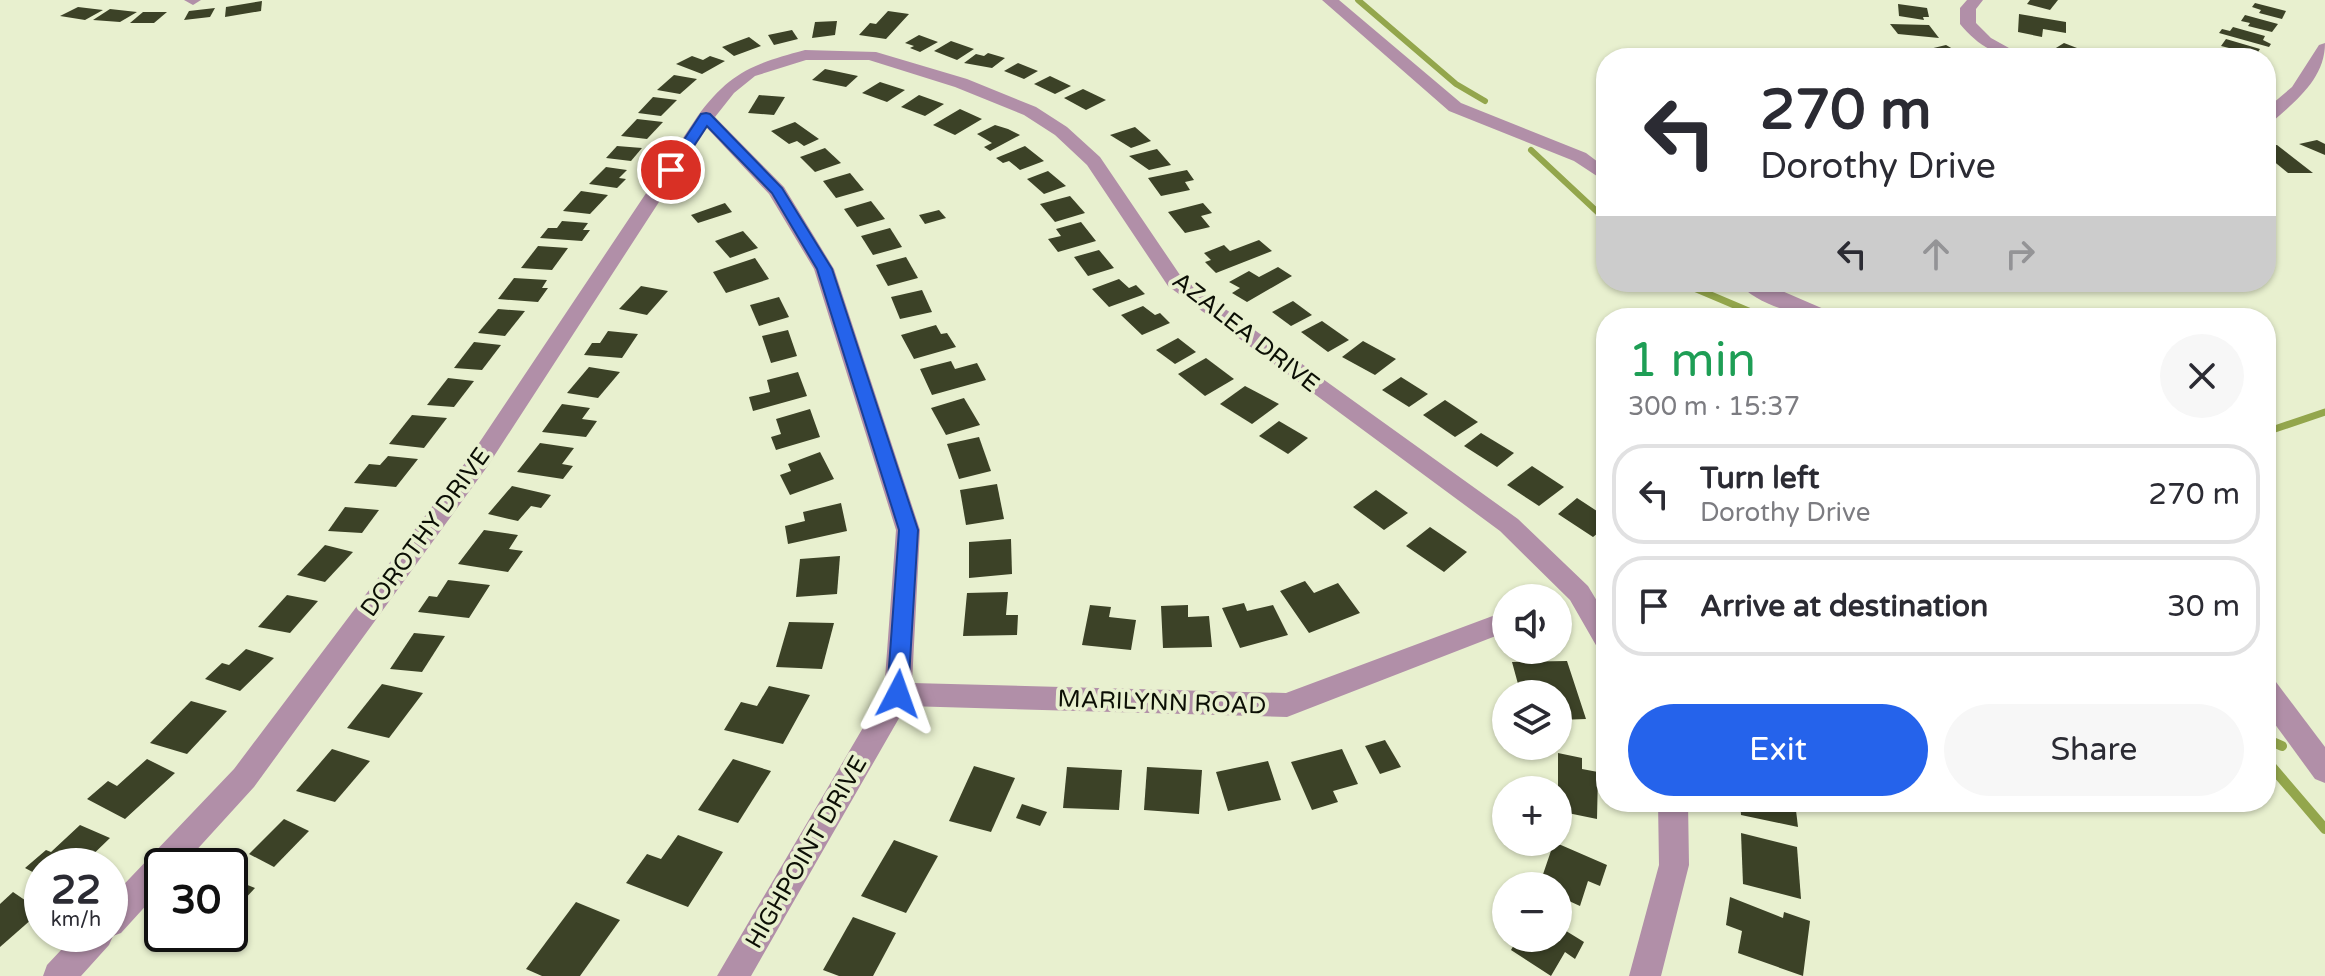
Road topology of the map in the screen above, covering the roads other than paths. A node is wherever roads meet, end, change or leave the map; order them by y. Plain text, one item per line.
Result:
1 (1330, 0) edge
2 (1975, 0) edge
3 (1999, 48) edge
4 (2325, 48) edge
5 (2276, 109) edge
6 (706, 117) junction
7 (1596, 169) edge
8 (1762, 292) edge
9 (1801, 308) edge
10 (1557, 584) edge
11 (1572, 601) edge
12 (1492, 626) edge
13 (1596, 628) edge
14 (898, 694) junction
15 (2276, 704) edge
16 (2325, 770) edge
17 (1673, 812) edge
18 (128, 903) edge
19 (81, 952) edge
20 (59, 976) edge
21 (733, 976) edge
22 (1645, 976) edge

1 - 7 street
2 - 3 street
4 - 5 street
6 - 10 street, AZALEA DRIVE
6 - 14 street, HIGHPOINT DRIVE
6 - 18 street, DOROTHY DRIVE
8 - 9 street
11 - 13 street, AZALEA DRIVE
12 - 14 street, MARILYNN ROAD
14 - 21 street, HIGHPOINT DRIVE
15 - 16 street
17 - 22 street
19 - 20 street

